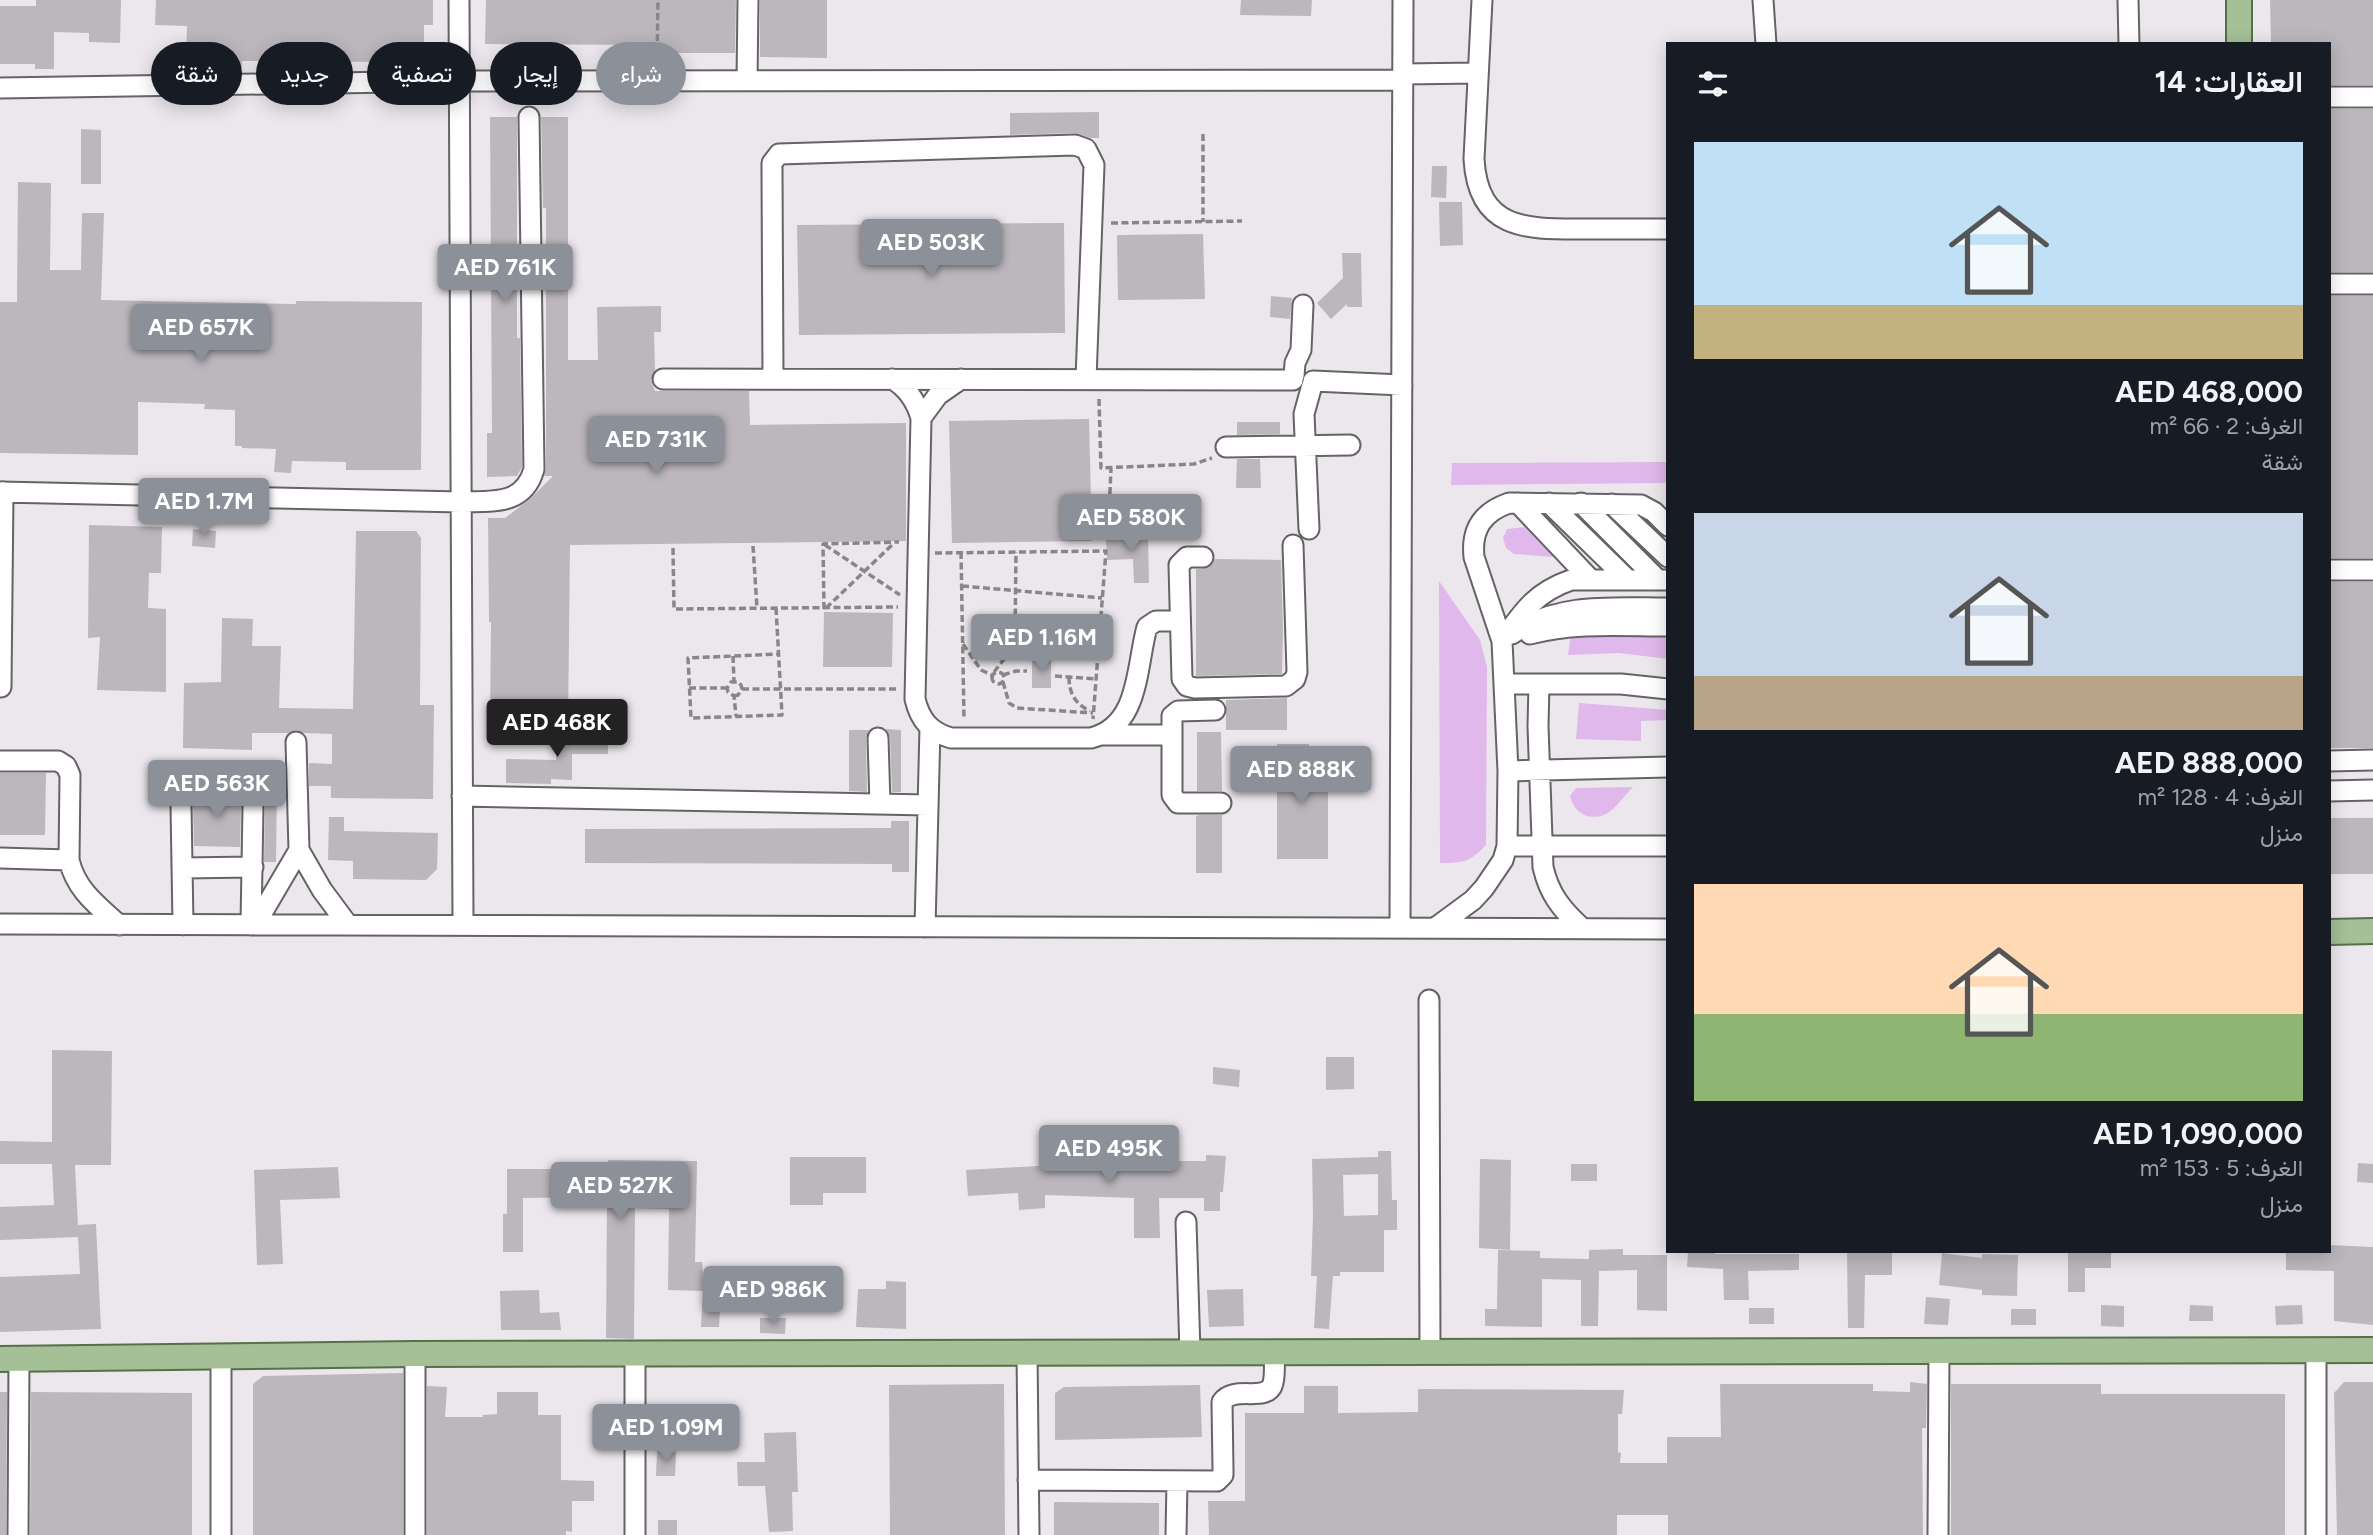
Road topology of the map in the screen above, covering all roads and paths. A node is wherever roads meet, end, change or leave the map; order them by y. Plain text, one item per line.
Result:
1 (459, 0) edge
2 (658, 0) edge
3 (748, 0) edge
4 (1403, 0) edge
5 (1482, 0) edge
6 (1763, 0) edge
7 (2128, 0) edge
8 (2239, 0) edge
9 (460, 42) edge
10 (657, 42) edge
11 (1766, 42) edge
12 (2129, 42) edge
13 (2239, 42) edge
14 (1478, 73) junction
15 (1403, 77) junction
16 (476, 81) edge
17 (596, 81) edge
18 (686, 81) edge
19 (747, 81) junction
20 (367, 82) edge
21 (0, 88) edge
22 (2331, 97) edge
23 (2373, 97) edge
24 (460, 105) edge
25 (529, 117) dead end
26 (1203, 134) dead end
27 (1241, 221) dead end
28 (1203, 222) junction
29 (1091, 223) junction
30 (1666, 229) edge
31 (2331, 284) edge
32 (2373, 284) edge
33 (1303, 305) dead end
34 (663, 379) dead end
35 (773, 379) junction
36 (892, 379) junction
37 (961, 379) junction
38 (1092, 379) junction
39 (1303, 380) junction
40 (1402, 385) junction
41 (921, 418) junction
42 (1350, 445) dead end
43 (1306, 446) junction
44 (1226, 447) joint
45 (1111, 468) junction
46 (2, 492) edge
47 (461, 502) junction
48 (1574, 503) junction
49 (1109, 515) dead end
50 (1666, 524) edge
51 (1309, 529) dead end
52 (1666, 541) edge
53 (894, 542) junction
54 (823, 544) junction
55 (1293, 545) dead end
56 (753, 546) dead end
57 (919, 547) junction
58 (673, 548) dead end
59 (961, 552) junction
60 (1016, 552) junction
61 (1666, 556) edge
62 (1203, 557) dead end
63 (2331, 570) edge
64 (2373, 570) edge
65 (862, 571) junction
66 (1646, 579) edge
67 (1591, 580) junction
68 (962, 586) junction
69 (1016, 591) junction
70 (1102, 598) junction
71 (917, 607) junction
72 (757, 608) junction
73 (776, 608) junction
74 (1666, 608) edge
75 (824, 609) junction
76 (1180, 621) junction
77 (1666, 626) edge
78 (1502, 641) junction
79 (962, 643) junction
80 (779, 654) junction
81 (733, 656) junction
82 (1027, 671) dead end
83 (993, 674) junction
84 (1003, 675) junction
85 (1055, 676) dead end
86 (1069, 677) junction
87 (1096, 679) junction
88 (734, 681) junction
89 (1003, 682) junction
90 (1504, 684) junction
91 (1539, 684) junction
92 (1, 687) edge
93 (689, 688) junction
94 (727, 688) junction
95 (742, 689) junction
96 (780, 689) junction
97 (916, 689) junction
98 (1666, 689) edge
99 (734, 696) junction
100 (1215, 710) dead end
101 (1093, 713) junction
102 (736, 716) junction
103 (930, 728) junction
104 (1171, 735) junction
105 (1098, 736) junction
106 (878, 738) dead end
107 (964, 738) junction
108 (296, 742) dead end
109 (2373, 760) edge
110 (0, 761) edge
111 (2331, 761) edge
112 (1666, 767) edge
113 (1508, 771) junction
114 (1539, 771) junction
115 (2373, 790) edge
116 (2331, 791) edge
117 (462, 796) junction
118 (1221, 803) dead end
119 (880, 804) junction
120 (181, 805) dead end
121 (928, 805) junction
122 (253, 806) dead end
123 (1542, 845) junction
124 (1507, 846) junction
125 (1666, 846) edge
126 (299, 850) junction
127 (0, 858) edge
128 (69, 860) junction
129 (253, 867) junction
130 (182, 868) junction
131 (0, 925) edge
132 (119, 925) junction
133 (183, 925) junction
134 (253, 925) junction
135 (348, 925) junction
136 (463, 925) junction
137 (925, 927) junction
138 (1400, 928) junction
139 (1435, 928) junction
140 (1582, 928) junction
141 (1666, 929) edge
142 (2373, 931) edge
143 (2331, 932) edge
144 (1429, 1000) dead end
145 (1186, 1222) dead end
146 (1939, 1350) junction
147 (2316, 1350) junction
148 (2373, 1350) edge
149 (1027, 1352) junction
150 (1190, 1352) junction
151 (1274, 1352) junction
152 (1430, 1352) junction
153 (635, 1353) junction
154 (415, 1354) junction
155 (221, 1357) junction
156 (9, 1359) edge
157 (1028, 1480) junction
158 (1177, 1482) junction
159 (18, 1535) edge
160 (221, 1535) edge
161 (415, 1535) edge
162 (635, 1535) edge
163 (1029, 1535) edge
164 (1176, 1535) edge
165 (1938, 1535) edge
166 (2316, 1535) edge

1 - 9 street
2 - 10 path
3 - 19 street
4 - 15 street
5 - 14 street
6 - 11 street
7 - 12 street
8 - 13 main road
14 - 15 street
14 - 30 street
15 - 19 street
15 - 40 street
16 - 17 street
18 - 19 street
20 - 21 street
22 - 23 street
24 - 47 street
25 - 47 street
26 - 28 path
27 - 28 path
28 - 29 path
29 - 35 street
29 - 38 street
31 - 32 street
33 - 39 street
34 - 35 street
35 - 36 street
36 - 37 street
36 - 41 street
37 - 38 street
37 - 41 street
38 - 39 street
38 - 45 path
39 - 40 street
39 - 43 street
40 - 138 street
41 - 57 street
42 - 43 street
43 - 44 street
43 - 51 street
44 - 45 path
45 - 49 path
46 - 47 street
46 - 92 street
47 - 117 street
48 - 50 street
48 - 52 street
48 - 61 street
48 - 66 street
48 - 66 street
48 - 66 street
48 - 67 street
48 - 78 street
53 - 54 path
53 - 57 path
53 - 65 path
54 - 65 path
54 - 75 path
55 - 76 street
56 - 72 path
57 - 59 path
57 - 71 street
58 - 72 path
59 - 60 path
59 - 68 path
60 - 69 path
60 - 70 path
62 - 76 street
63 - 64 street
65 - 71 path
65 - 75 path
66 - 67 street
67 - 78 street
68 - 69 path
68 - 79 path
69 - 70 path
69 - 83 path
70 - 87 path
71 - 75 path
71 - 97 street
72 - 73 path
73 - 75 path
73 - 80 path
74 - 78 street
76 - 105 street
77 - 78 street
78 - 90 street
79 - 83 path
79 - 107 path
80 - 81 path
80 - 96 path
81 - 88 path
81 - 93 path
82 - 84 path
83 - 84 path
83 - 89 path
84 - 89 path
85 - 86 path
86 - 87 path
86 - 101 path
87 - 101 path
88 - 94 path
88 - 95 path
89 - 101 path
90 - 91 street
90 - 113 street
91 - 98 street
91 - 114 street
93 - 94 path
93 - 102 path
94 - 99 path
95 - 96 path
95 - 99 path
96 - 97 path
96 - 102 path
97 - 103 street
99 - 102 path
100 - 104 street
101 - 105 path
103 - 107 street
103 - 121 street
104 - 105 street
104 - 118 street
105 - 107 street
106 - 119 street
108 - 126 street
109 - 111 street
110 - 128 street
112 - 114 street
113 - 114 street
113 - 124 street
114 - 123 street
115 - 116 street
117 - 119 street
117 - 136 street
119 - 121 street
120 - 130 street
121 - 137 street
122 - 129 street
123 - 124 street
123 - 125 street
123 - 140 street
124 - 139 street
126 - 134 street
126 - 135 street
127 - 128 street
128 - 132 street
129 - 130 street
129 - 134 street
130 - 133 street
131 - 132 street
132 - 133 street
133 - 134 street
134 - 135 street
135 - 136 street
136 - 137 street
137 - 138 street
138 - 139 street
139 - 140 street
140 - 141 street
142 - 143 main road
144 - 152 street
145 - 150 street
146 - 147 main road
146 - 152 main road
146 - 165 street
147 - 148 main road
147 - 166 street
149 - 150 main road
149 - 153 main road
149 - 157 street
150 - 151 main road
151 - 152 main road
151 - 158 street
153 - 154 main road
153 - 162 street
154 - 155 main road
154 - 161 street
155 - 156 main road
155 - 160 street
156 - 159 street
157 - 158 street
157 - 163 street
158 - 164 street

